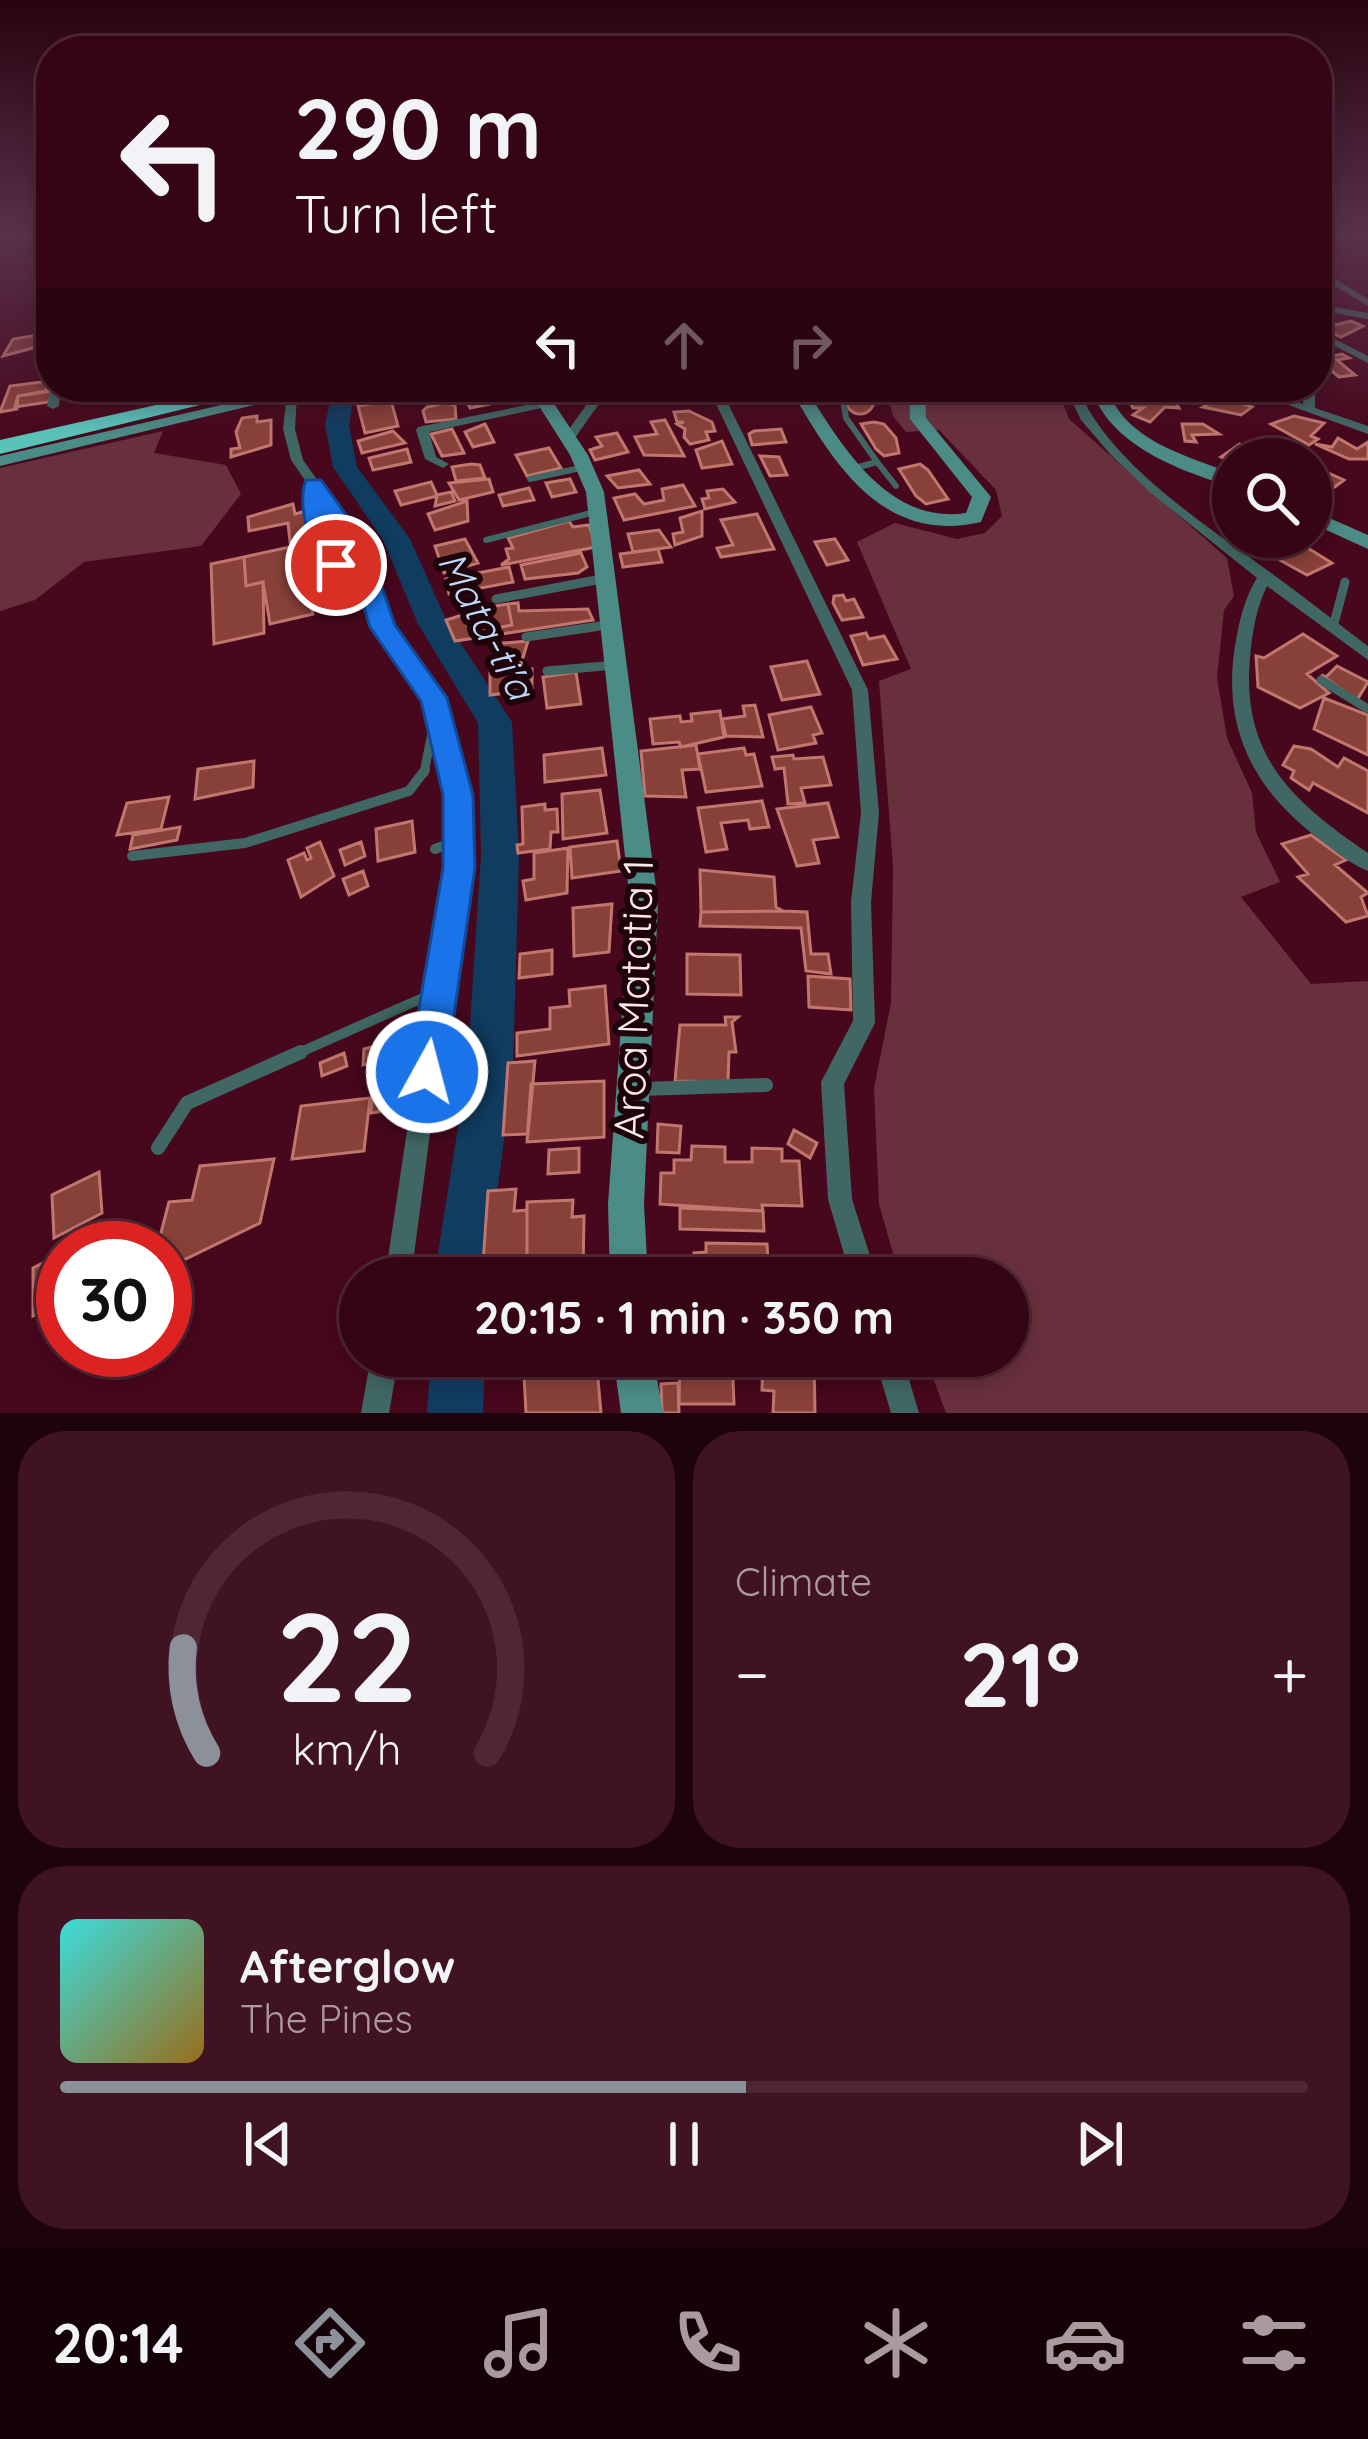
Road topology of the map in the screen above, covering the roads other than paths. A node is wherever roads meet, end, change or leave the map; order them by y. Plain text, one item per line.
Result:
1 (1332, 310) edge
2 (1368, 316) edge
3 (1332, 341) edge
4 (1368, 360) edge
5 (53, 402) edge
6 (145, 402) edge
7 (197, 402) edge
8 (260, 402) edge
9 (291, 402) edge
10 (594, 402) edge
11 (721, 402) edge
12 (807, 402) edge
13 (843, 402) edge
14 (917, 402) edge
15 (1076, 402) edge
16 (1102, 402) edge
17 (1289, 402) edge
18 (1309, 402) edge
19 (547, 404) joint
20 (53, 406) dead end
21 (1309, 409) junction
22 (1368, 430) edge
23 (0, 436) edge
24 (568, 439) junction
25 (0, 447) edge
26 (0, 461) edge
27 (877, 462) junction
28 (443, 464) dead end
29 (585, 466) junction
30 (853, 468) junction
31 (1212, 471) edge
32 (530, 479) dead end
33 (314, 484) junction
34 (896, 486) dead end
35 (599, 512) junction
36 (1332, 526) edge
37 (486, 541) dead end
38 (1368, 542) edge
39 (336, 565) dead end
40 (1266, 575) junction
41 (607, 578) junction
42 (1345, 582) dead end
43 (496, 599) dead end
44 (613, 624) junction
45 (1334, 627) junction
46 (526, 637) dead end
47 (1368, 654) edge
48 (616, 665) junction
49 (547, 671) dead end
50 (1321, 680) dead end
51 (438, 707) junction
52 (1368, 710) edge
53 (462, 839) junction
54 (435, 849) dead end
55 (132, 856) dead end
56 (1368, 863) edge
57 (439, 991) junction
58 (766, 1085) dead end
59 (637, 1089) junction
60 (158, 1148) dead end
61 (401, 1257) edge
62 (629, 1257) edge
63 (858, 1257) edge
64 (381, 1377) edge
65 (636, 1377) edge
66 (894, 1377) edge
67 (375, 1413) edge
68 (641, 1413) edge
69 (905, 1413) edge

1 - 2 street
3 - 4 street
5 - 20 street
6 - 23 highway
7 - 25 highway
8 - 26 main road
9 - 33 street
10 - 24 street
11 - 63 street
12 - 30 main road
13 - 27 lane
14 - 30 main road
15 - 40 street
16 - 31 main road
17 - 21 street
18 - 21 street
19 - 24 main road, Aroa Matatia 1
19 - 28 street
21 - 22 street
24 - 29 main road, Aroa Matatia 1
27 - 30 lane
27 - 34 lane
29 - 32 lane
29 - 35 main road, Aroa Matatia 1
33 - 39 lane
33 - 51 street
35 - 37 lane
35 - 41 main road, Aroa Matatia 1
36 - 38 main road
40 - 45 street
40 - 56 street
41 - 43 lane
41 - 44 main road, Aroa Matatia 1
42 - 45 lane
44 - 46 lane
44 - 48 main road, Aroa Matatia 1
45 - 47 street
48 - 49 lane
48 - 59 main road, Aroa Matatia 1
50 - 52 lane
51 - 53 street
51 - 55 lane
53 - 54 lane
53 - 57 street
57 - 60 lane
57 - 61 street
58 - 59 lane
59 - 62 main road, Aroa Matatia 1
64 - 67 street
65 - 68 main road
66 - 69 street

